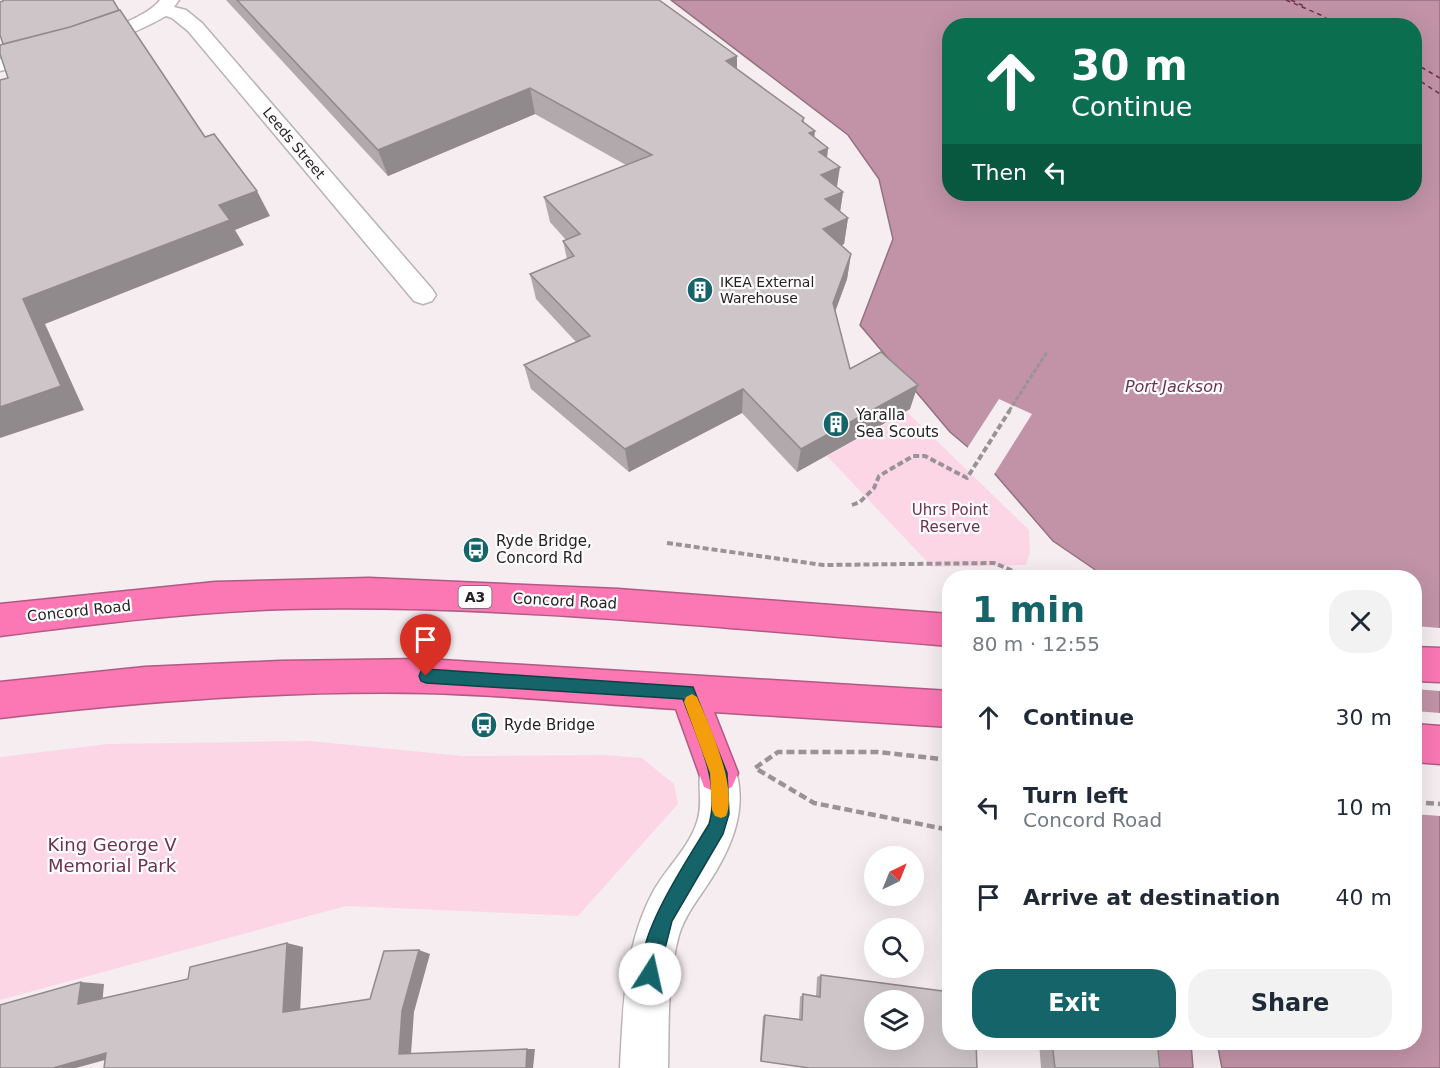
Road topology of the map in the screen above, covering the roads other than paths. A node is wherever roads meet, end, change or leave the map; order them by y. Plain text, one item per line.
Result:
1 (168, 5) edge
2 (0, 65) edge
3 (423, 295) dead end
4 (0, 620) edge
5 (942, 629) edge
6 (1422, 664) edge
7 (1440, 665) edge
8 (688, 692) junction
9 (0, 700) edge
10 (942, 709) edge
11 (1422, 744) edge
12 (1440, 745) edge
13 (718, 773) joint
14 (644, 1068) edge

1 - 2 street
1 - 3 street, Leeds Street
4 - 5 highway, Concord Road / A3
6 - 7 highway
8 - 9 highway
8 - 10 highway
8 - 13 highway
11 - 12 highway
13 - 14 street

